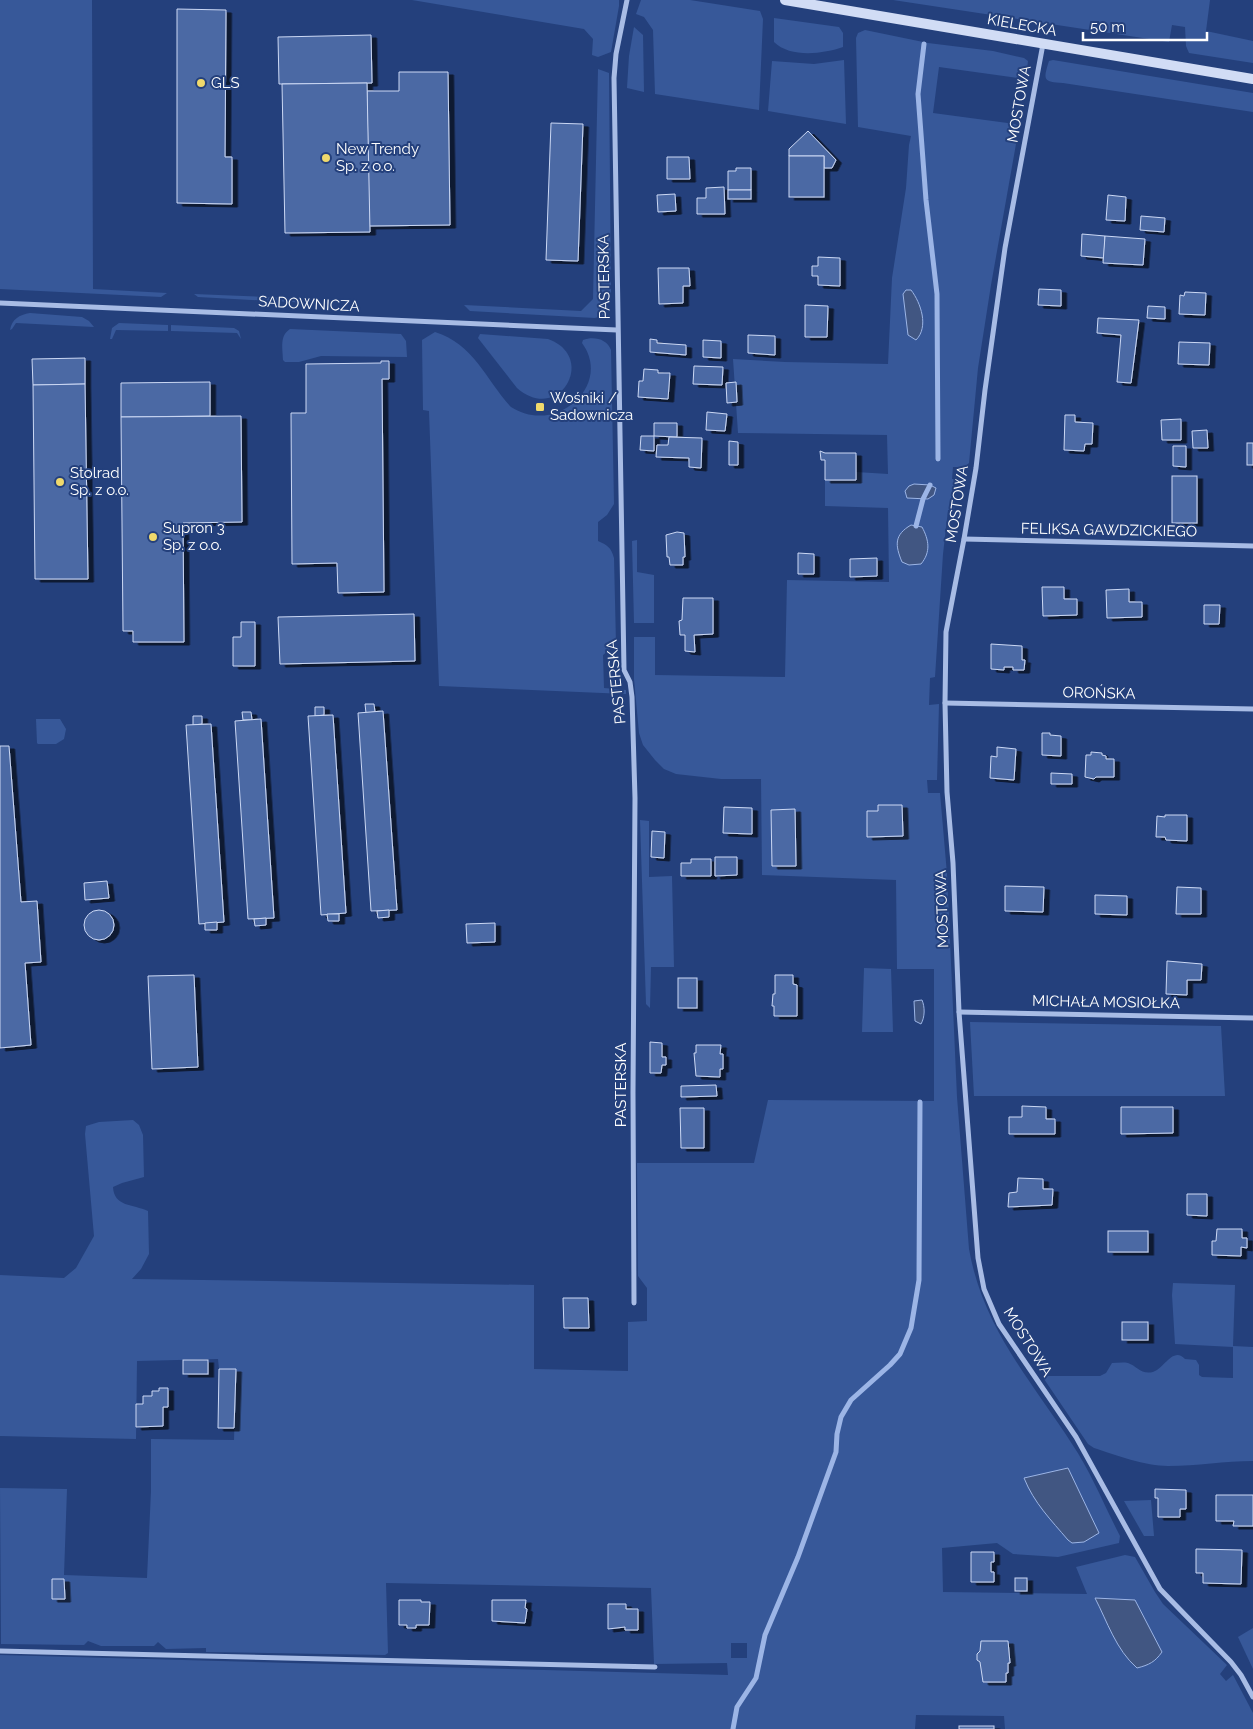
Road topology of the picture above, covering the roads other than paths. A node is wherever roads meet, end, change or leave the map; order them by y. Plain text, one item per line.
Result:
1 (627, 0) edge
2 (785, 0) edge
3 (1044, 44) junction
4 (1253, 79) edge
5 (0, 303) edge
6 (617, 330) junction
7 (964, 539) junction
8 (1253, 546) edge
9 (945, 703) junction
10 (1253, 709) edge
11 (959, 1012) junction
12 (1253, 1018) edge
13 (634, 1303) dead end
14 (0, 1651) edge
15 (655, 1668) dead end
16 (1253, 1697) edge

1 - 6 street, PASTERSKA
2 - 3 main road, KIELECKA
3 - 4 main road, KIELECKA
3 - 7 street, MOSTOWA
5 - 6 street, SADOWNICZA
6 - 13 street, PASTERSKA
7 - 8 street, FELIKSA GAWDZICKIEGO
7 - 9 street, MOSTOWA
9 - 10 street, OROŃSKA
9 - 11 street, MOSTOWA
11 - 12 street, MICHAŁA MOSIOŁKA
11 - 16 street, MOSTOWA
14 - 15 street

